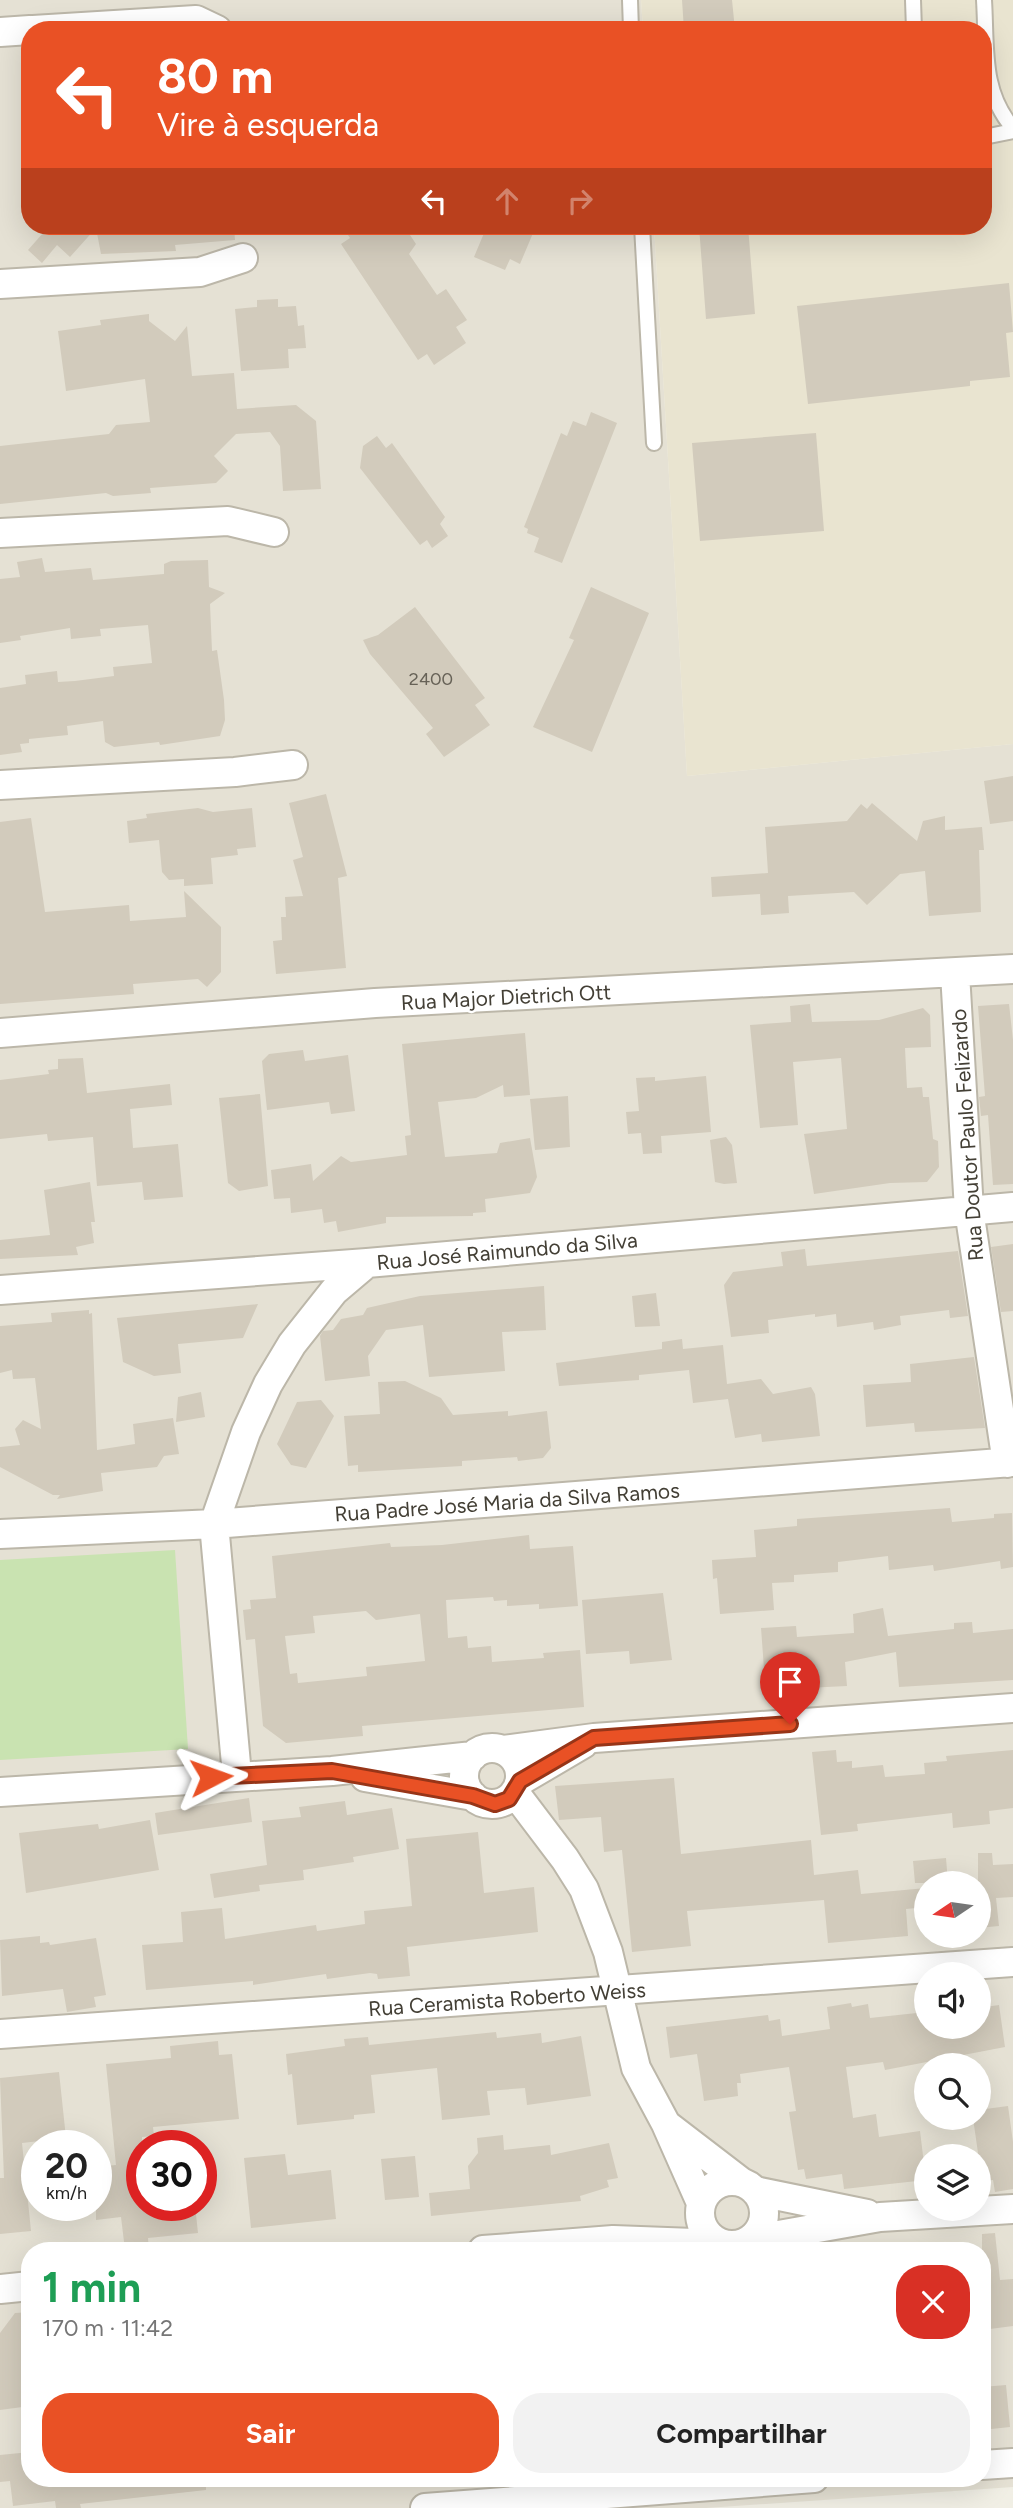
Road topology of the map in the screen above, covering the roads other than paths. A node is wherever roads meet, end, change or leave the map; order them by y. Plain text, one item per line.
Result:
1 (630, 0) edge
2 (914, 0) edge
3 (984, 0) edge
4 (180, 21) edge
5 (198, 21) edge
6 (631, 21) edge
7 (915, 21) edge
8 (985, 21) edge
9 (21, 31) edge
10 (0, 32) edge
11 (992, 91) edge
12 (1013, 130) edge
13 (992, 135) edge
14 (642, 235) edge
15 (243, 258) dead end
16 (0, 284) edge
17 (654, 443) dead end
18 (274, 532) dead end
19 (0, 533) edge
20 (293, 765) dead end
21 (0, 785) edge
22 (1013, 969) edge
23 (955, 973) junction
24 (0, 1033) edge
25 (1013, 1208) edge
26 (969, 1210) junction
27 (367, 1264) junction
28 (0, 1290) edge
29 (1010, 1463) edge
30 (214, 1524) junction
31 (0, 1534) edge
32 (1013, 1708) edge
33 (594, 1738) junction
34 (503, 1750) junction
35 (473, 1756) junction
36 (332, 1771) junction
37 (237, 1775) junction
38 (0, 1792) edge
39 (500, 1794) junction
40 (1013, 1962) edge
41 (616, 1991) junction
42 (0, 2034) edge
43 (666, 2124) junction
44 (748, 2186) junction
45 (1013, 2209) edge
46 (700, 2210) junction
47 (880, 2217) junction
48 (613, 2240) junction
49 (750, 2240) junction
50 (587, 2242) edge
51 (667, 2242) edge
52 (718, 2242) edge
53 (744, 2242) edge
54 (21, 2288) edge
55 (0, 2289) edge
56 (1013, 2463) edge
57 (991, 2464) edge
58 (697, 2487) edge
59 (425, 2508) edge

1 - 6 lane
2 - 7 lane
3 - 8 lane
4 - 5 street
9 - 10 street
11 - 12 lane
12 - 13 lane
14 - 17 lane
15 - 16 street
18 - 19 street
20 - 21 street
22 - 23 street, Rua Major Dietrich Ott
23 - 24 street, Rua Major Dietrich Ott
23 - 26 street, Rua Doutor Paulo Felizardo
25 - 26 street, Rua José Raimundo da Silva
26 - 27 street, Rua José Raimundo da Silva
26 - 29 street, Rua Doutor Paulo Felizardo
27 - 28 street, Rua José Raimundo da Silva
27 - 30 street
29 - 30 street, Rua Padre José Maria da Silva Ramos
30 - 31 street, Rua Padre José Maria da Silva Ramos
30 - 37 street
32 - 33 street
33 - 34 street
33 - 39 street
34 - 35 street
34 - 39 street
35 - 36 street
35 - 39 street
36 - 37 street
36 - 39 street
37 - 38 street
39 - 41 street
40 - 41 street, Rua Ceramista Roberto Weiss
41 - 42 street, Rua Ceramista Roberto Weiss
41 - 43 street
43 - 44 street
43 - 46 street
44 - 46 street
44 - 47 street
44 - 49 street
45 - 47 street
46 - 48 street
46 - 52 street
47 - 49 street
48 - 50 street
48 - 51 street
49 - 53 street
54 - 55 street
56 - 57 street
58 - 59 street

